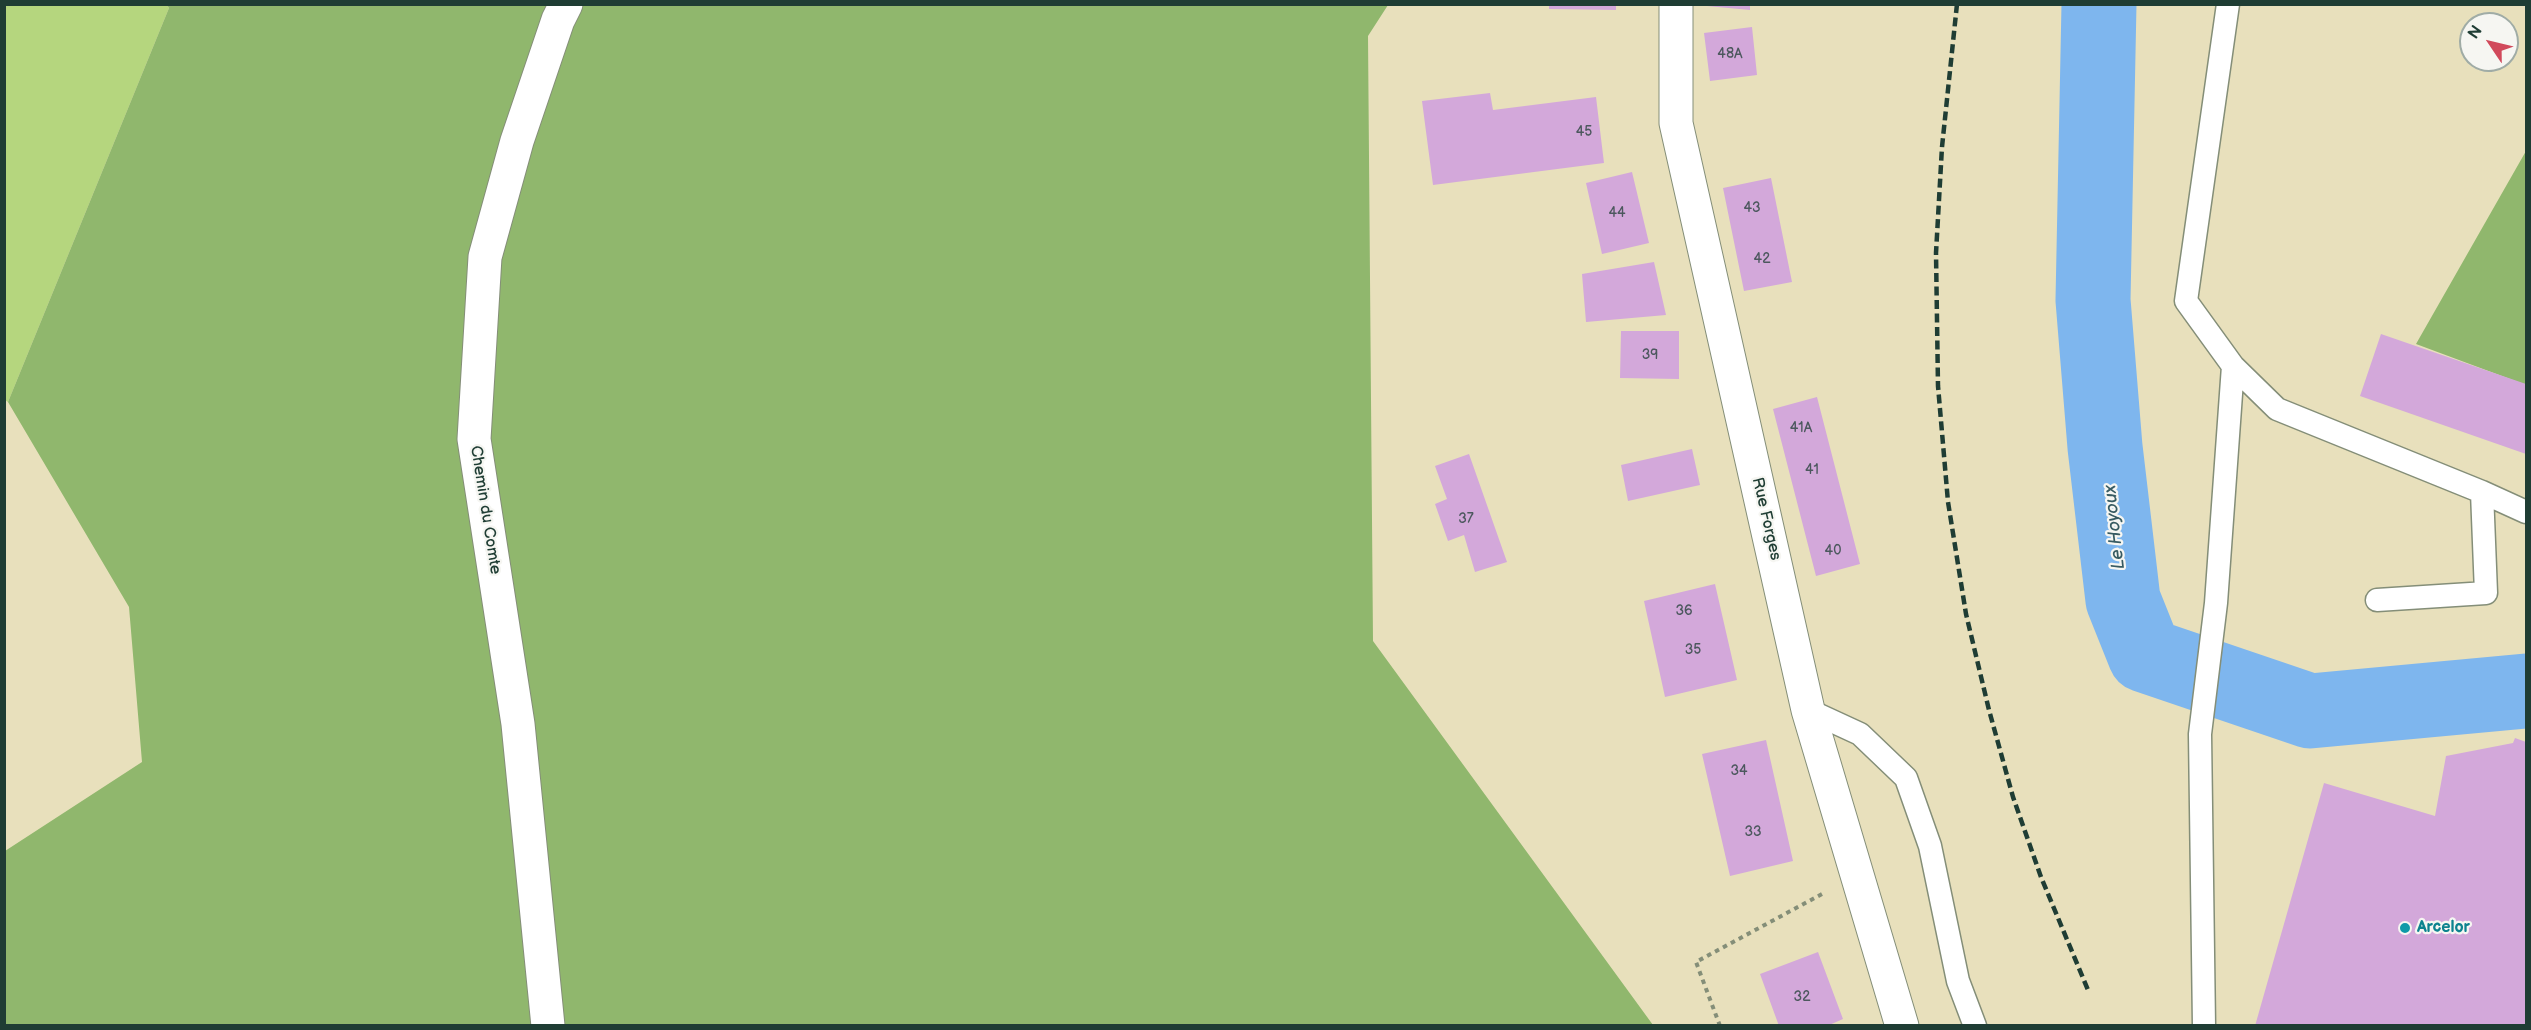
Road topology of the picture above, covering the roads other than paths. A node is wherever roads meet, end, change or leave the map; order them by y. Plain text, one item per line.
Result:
1 (566, 4) edge
2 (1676, 4) edge
3 (2228, 4) edge
4 (2233, 366) junction
5 (2482, 492) junction
6 (2526, 512) edge
7 (2378, 600) dead end
8 (1808, 710) junction
9 (548, 1026) edge
10 (1902, 1026) edge
11 (1975, 1026) edge
12 (2204, 1026) edge

1 - 9 main road, Chemin du Comte
2 - 8 main road, Rue Forges
3 - 4 lane
4 - 5 lane
4 - 12 lane
5 - 6 lane
5 - 7 lane
8 - 10 main road, Rue Forges
8 - 11 lane

